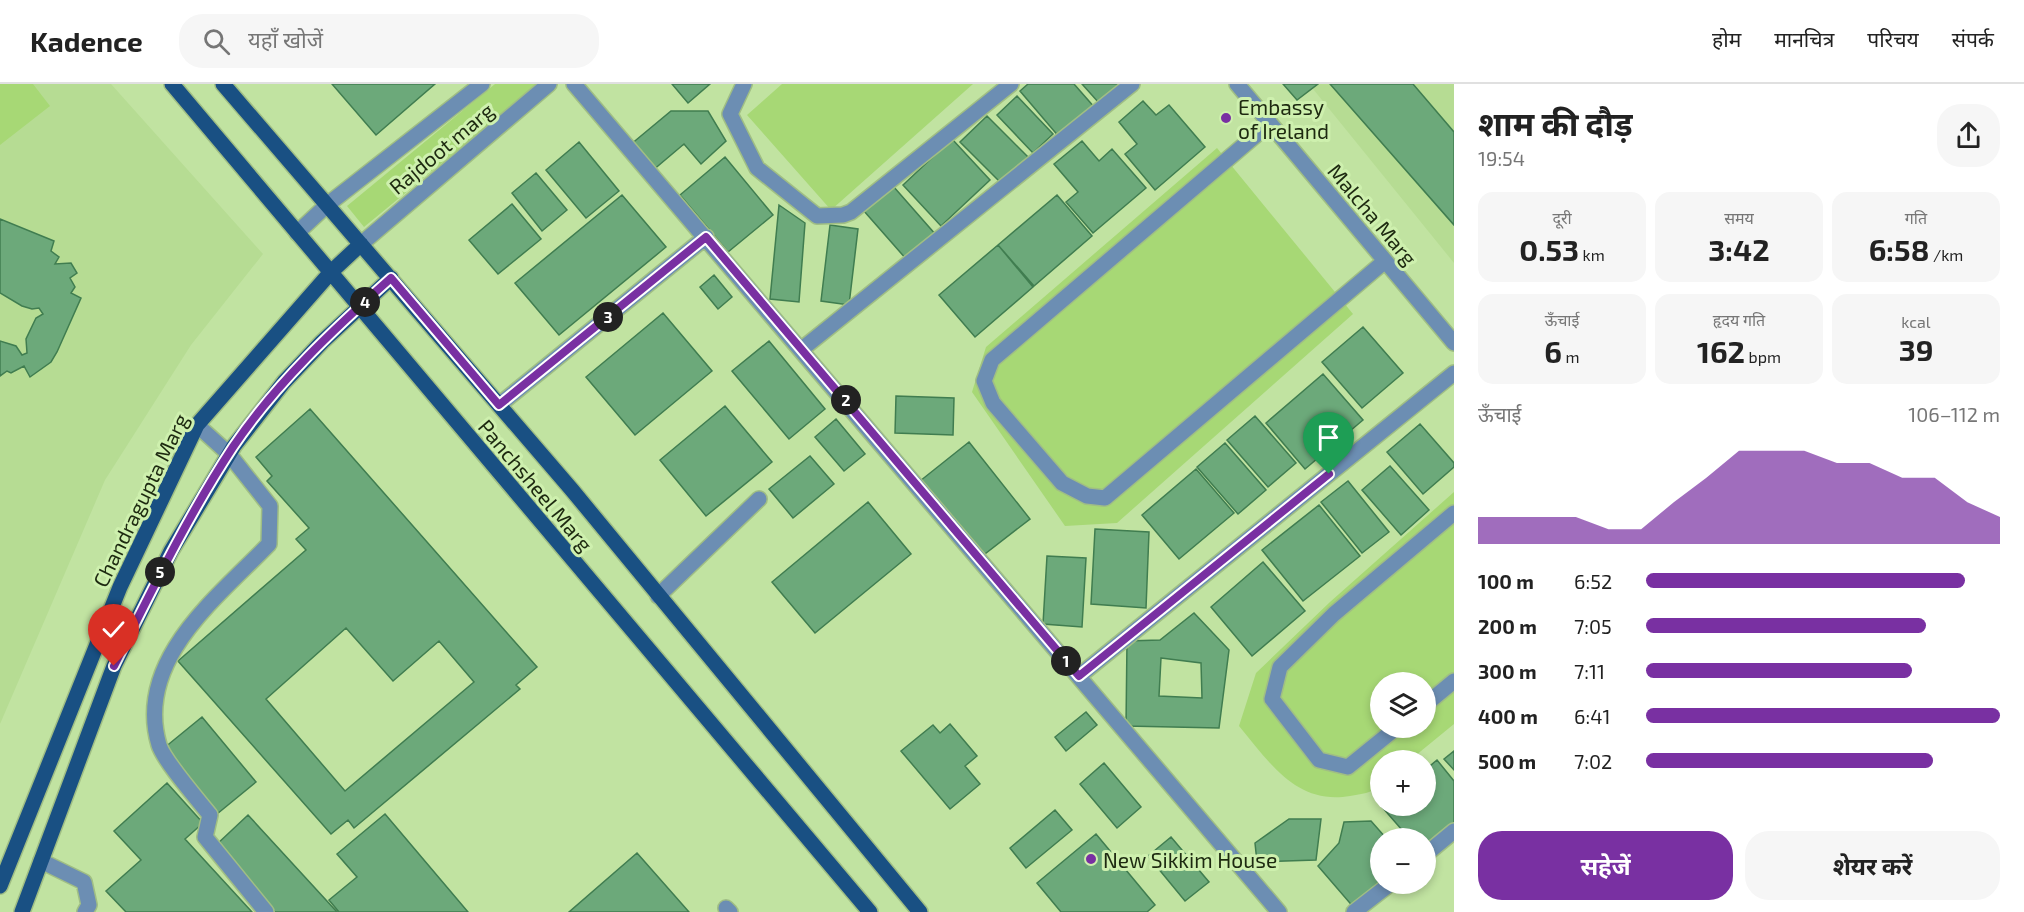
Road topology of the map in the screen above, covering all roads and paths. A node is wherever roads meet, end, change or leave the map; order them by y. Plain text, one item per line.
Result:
1 (172, 84) edge
2 (223, 84) edge
3 (482, 84) edge
4 (549, 84) edge
5 (574, 84) edge
6 (744, 84) edge
7 (1011, 84) edge
8 (1132, 84) edge
9 (1237, 84) edge
10 (1270, 123) junction
11 (327, 205) junction
12 (297, 232) junction
13 (706, 237) junction
14 (362, 244) junction
15 (1385, 261) junction
16 (331, 272) junction
17 (391, 278) junction
18 (358, 307) junction
19 (1454, 343) edge
20 (802, 349) junction
21 (1454, 374) edge
22 (499, 405) junction
23 (196, 425) junction
24 (229, 454) junction
25 (759, 499) dead end
26 (1454, 513) edge
27 (658, 596) junction
28 (1079, 676) junction
29 (1454, 681) edge
30 (1436, 696) edge
31 (1384, 738) edge
32 (1454, 831) edge
33 (1436, 846) edge
34 (41, 861) junction
35 (0, 886) edge
36 (1377, 894) edge
37 (22, 912) edge
38 (85, 912) edge
39 (266, 912) edge
40 (870, 912) edge
41 (920, 912) edge
42 (1279, 912) edge
43 (1354, 912) edge

1 - 12 main road, Panchsheel Marg
2 - 11 main road, Panchsheel Marg
3 - 11 street
4 - 14 street, Rajdoot marg
5 - 13 street
6 - 7 street
8 - 20 street
9 - 10 street, Malcha Marg
10 - 15 street, Malcha Marg
10 - 15 street
11 - 12 street
11 - 14 main road, Panchsheel Marg
12 - 16 main road, Panchsheel Marg
13 - 20 street
13 - 22 street
14 - 16 main road, Chandragupta Marg
14 - 17 main road, Panchsheel Marg
15 - 19 street, Malcha Marg
16 - 18 main road, Panchsheel Marg
16 - 23 main road, Chandragupta Marg
17 - 18 main road
17 - 22 main road, Panchsheel Marg
18 - 24 main road
18 - 40 main road, Panchsheel Marg
20 - 28 street
21 - 28 street
22 - 27 main road, Panchsheel Marg
23 - 24 street
23 - 35 main road, Chandragupta Marg
24 - 34 main road
24 - 39 street
25 - 27 street
26 - 31 street
27 - 41 main road, Panchsheel Marg
28 - 42 street
29 - 30 street
32 - 33 street
34 - 37 main road
34 - 38 street
36 - 43 street

